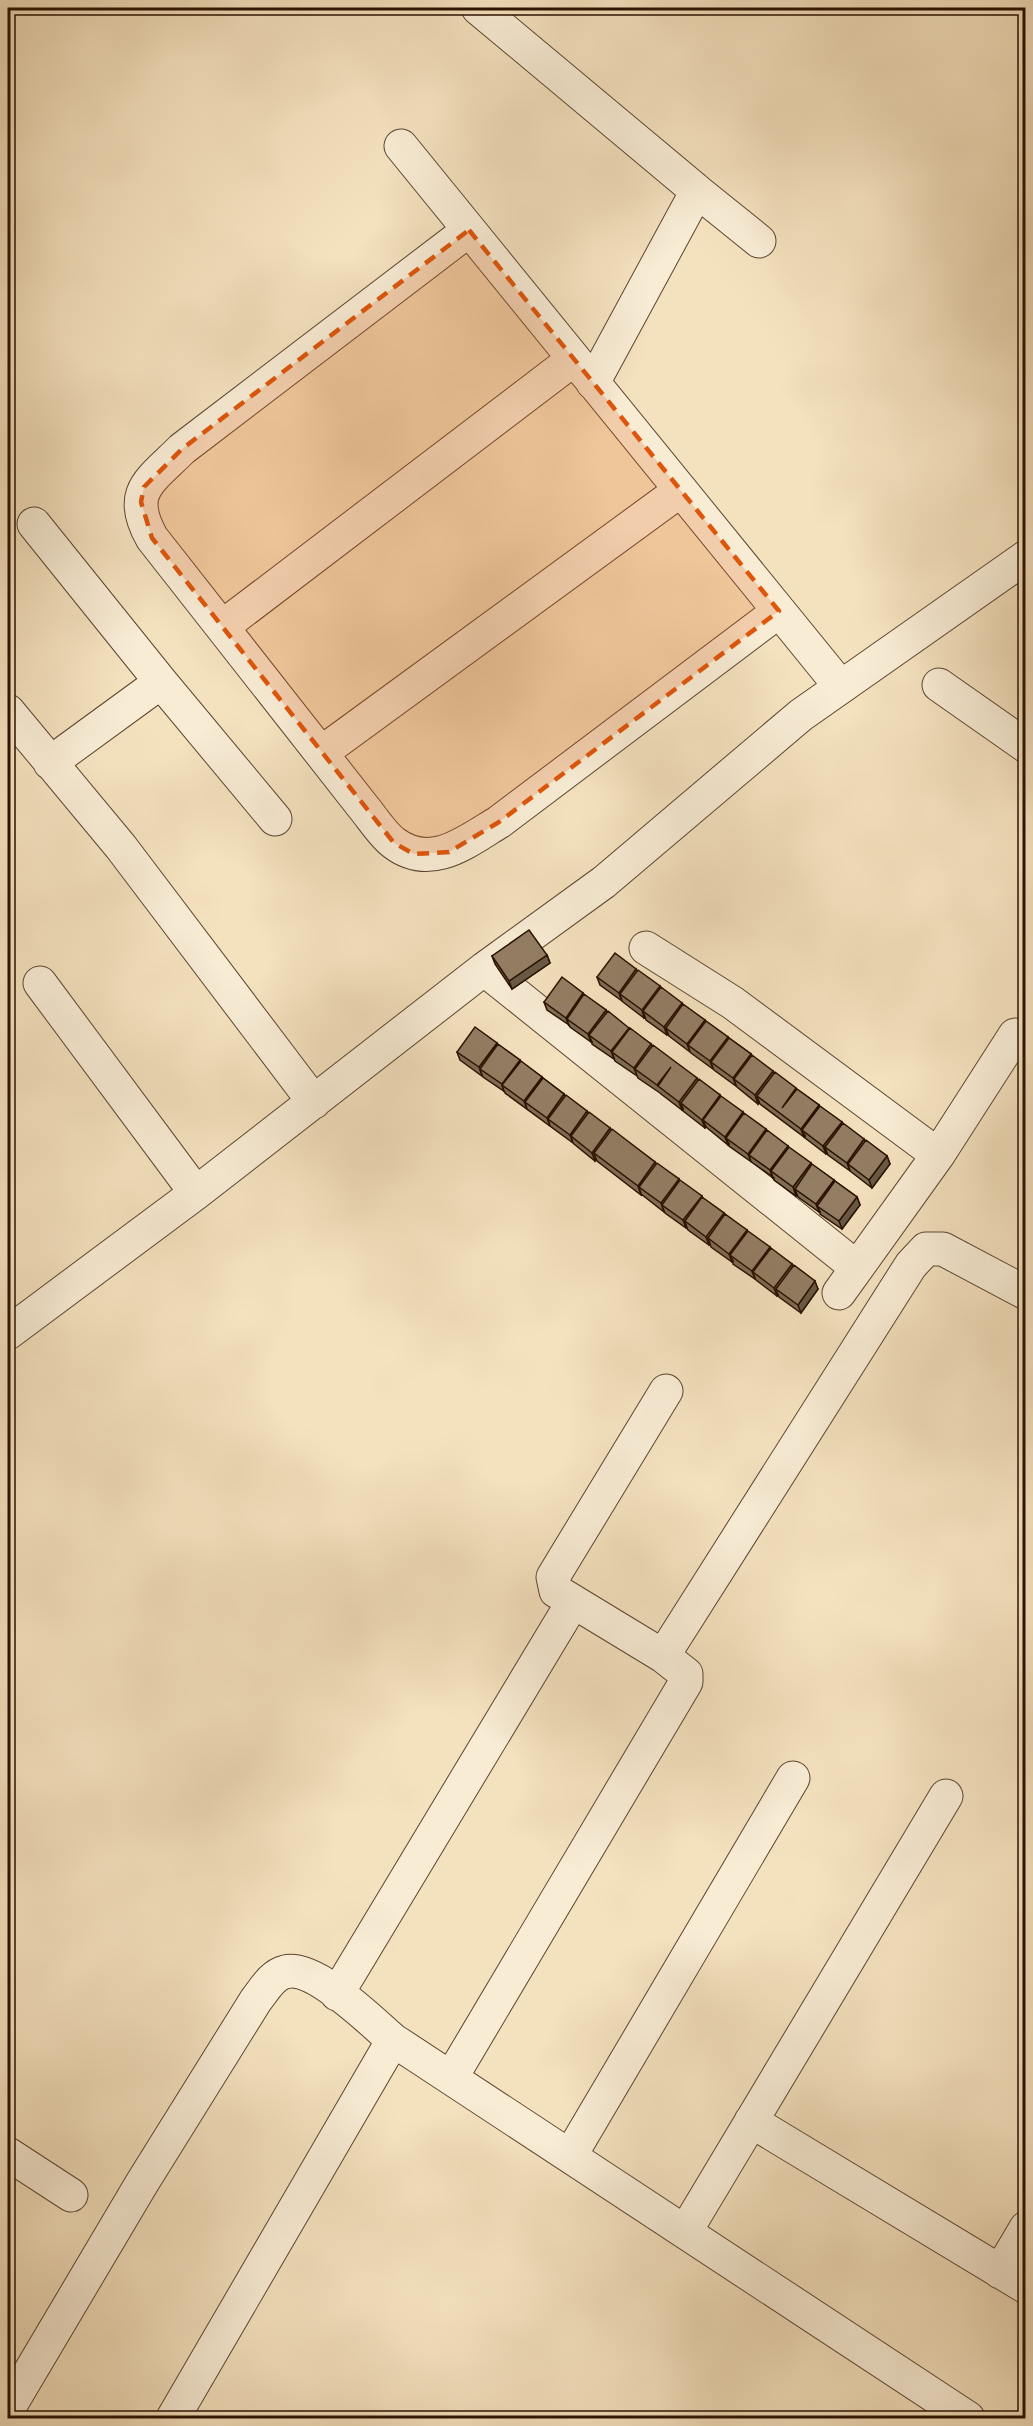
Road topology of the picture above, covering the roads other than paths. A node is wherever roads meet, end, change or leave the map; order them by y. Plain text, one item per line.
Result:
1 (478, 8) edge
2 (401, 146) dead end
3 (697, 191) junction
4 (469, 230) junction
5 (759, 241) dead end
6 (584, 371) junction
7 (681, 490) junction
8 (34, 524) dead end
9 (1026, 557) edge
10 (779, 611) junction
11 (222, 627) junction
12 (161, 682) junction
13 (939, 685) dead end
14 (841, 687) junction
15 (8, 711) edge
16 (1026, 746) edge
17 (321, 753) junction
18 (50, 762) junction
19 (275, 819) dead end
20 (646, 948) dead end
21 (484, 969) junction
22 (40, 983) dead end
23 (1022, 1032) edge
24 (314, 1102) junction
25 (938, 1155) junction
26 (196, 1193) junction
27 (1026, 1293) edge
28 (8, 1333) edge
29 (666, 1391) dead end
30 (573, 1602) junction
31 (663, 1656) junction
32 (793, 1778) dead end
33 (946, 1796) dead end
34 (337, 1994) junction
35 (393, 2040) junction
36 (451, 2078) junction
37 (751, 2121) junction
38 (8, 2154) edge
39 (570, 2156) junction
40 (71, 2195) dead end
41 (1026, 2228) edge
42 (685, 2232) junction
43 (1013, 2279) edge
44 (8, 2409) edge
45 (173, 2418) edge
46 (968, 2418) edge

1 - 3 street
2 - 4 street
3 - 5 street
3 - 6 street
4 - 6 street
4 - 11 street
6 - 7 street
6 - 11 street
7 - 10 street
7 - 17 street
8 - 12 street
9 - 14 street
10 - 14 street
10 - 17 street
11 - 17 street
12 - 18 street
12 - 19 street
13 - 16 street
14 - 21 street
15 - 18 street
18 - 24 street
20 - 25 street
21 - 24 street
21 - 25 street
22 - 26 street
23 - 25 street
24 - 26 street
26 - 28 street
27 - 31 street
29 - 30 street
30 - 31 street
30 - 34 street
31 - 36 street
32 - 39 street
33 - 37 street
34 - 35 street
34 - 44 street
35 - 36 street
35 - 45 street
36 - 39 street
37 - 42 street
37 - 43 street
38 - 40 street
39 - 42 street
41 - 43 street
42 - 46 street

